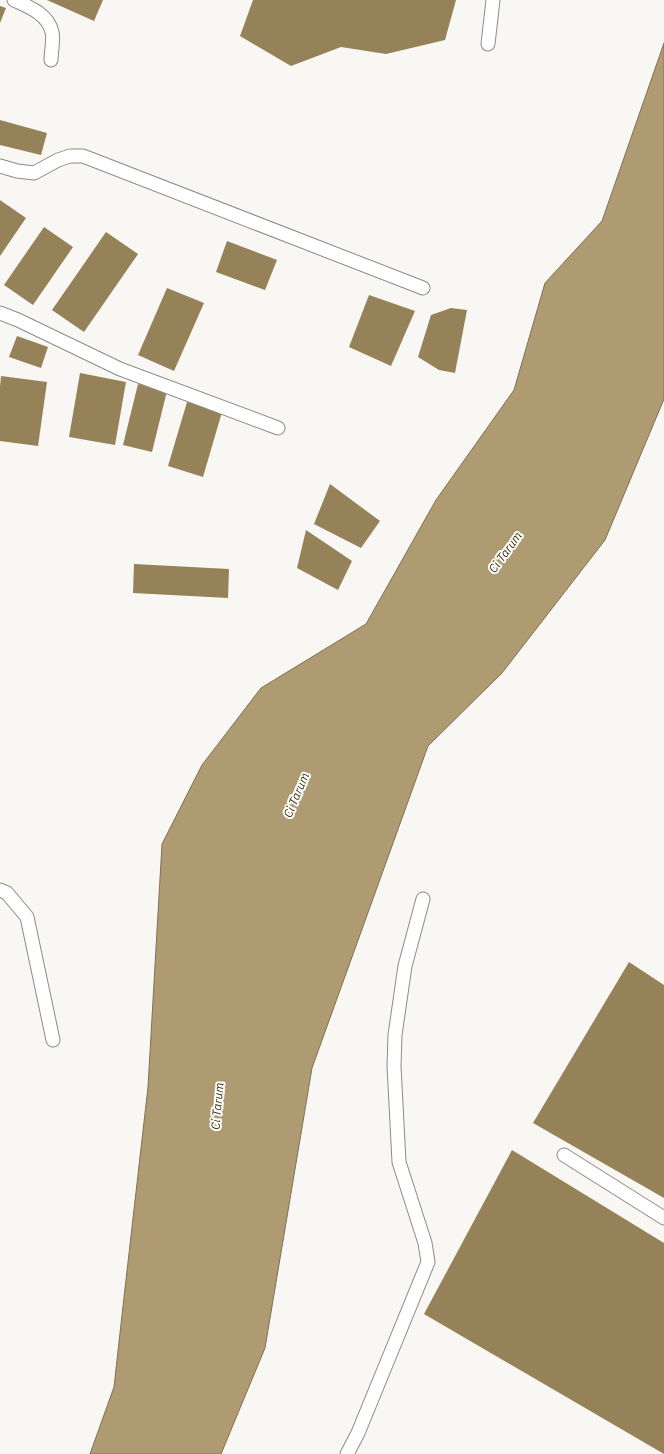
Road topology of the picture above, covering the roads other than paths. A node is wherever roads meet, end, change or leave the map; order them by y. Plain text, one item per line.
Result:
1 (14, 0) edge
2 (493, 0) edge
3 (488, 44) dead end
4 (51, 60) dead end
5 (0, 166) edge
6 (423, 288) dead end
7 (0, 313) edge
8 (278, 428) dead end
9 (0, 890) edge
10 (423, 899) dead end
11 (53, 1040) dead end
12 (564, 1155) dead end
13 (664, 1218) edge
14 (347, 1454) edge

1 - 4 lane
2 - 3 lane
5 - 6 lane
7 - 8 lane
9 - 11 lane
10 - 14 lane
12 - 13 lane

